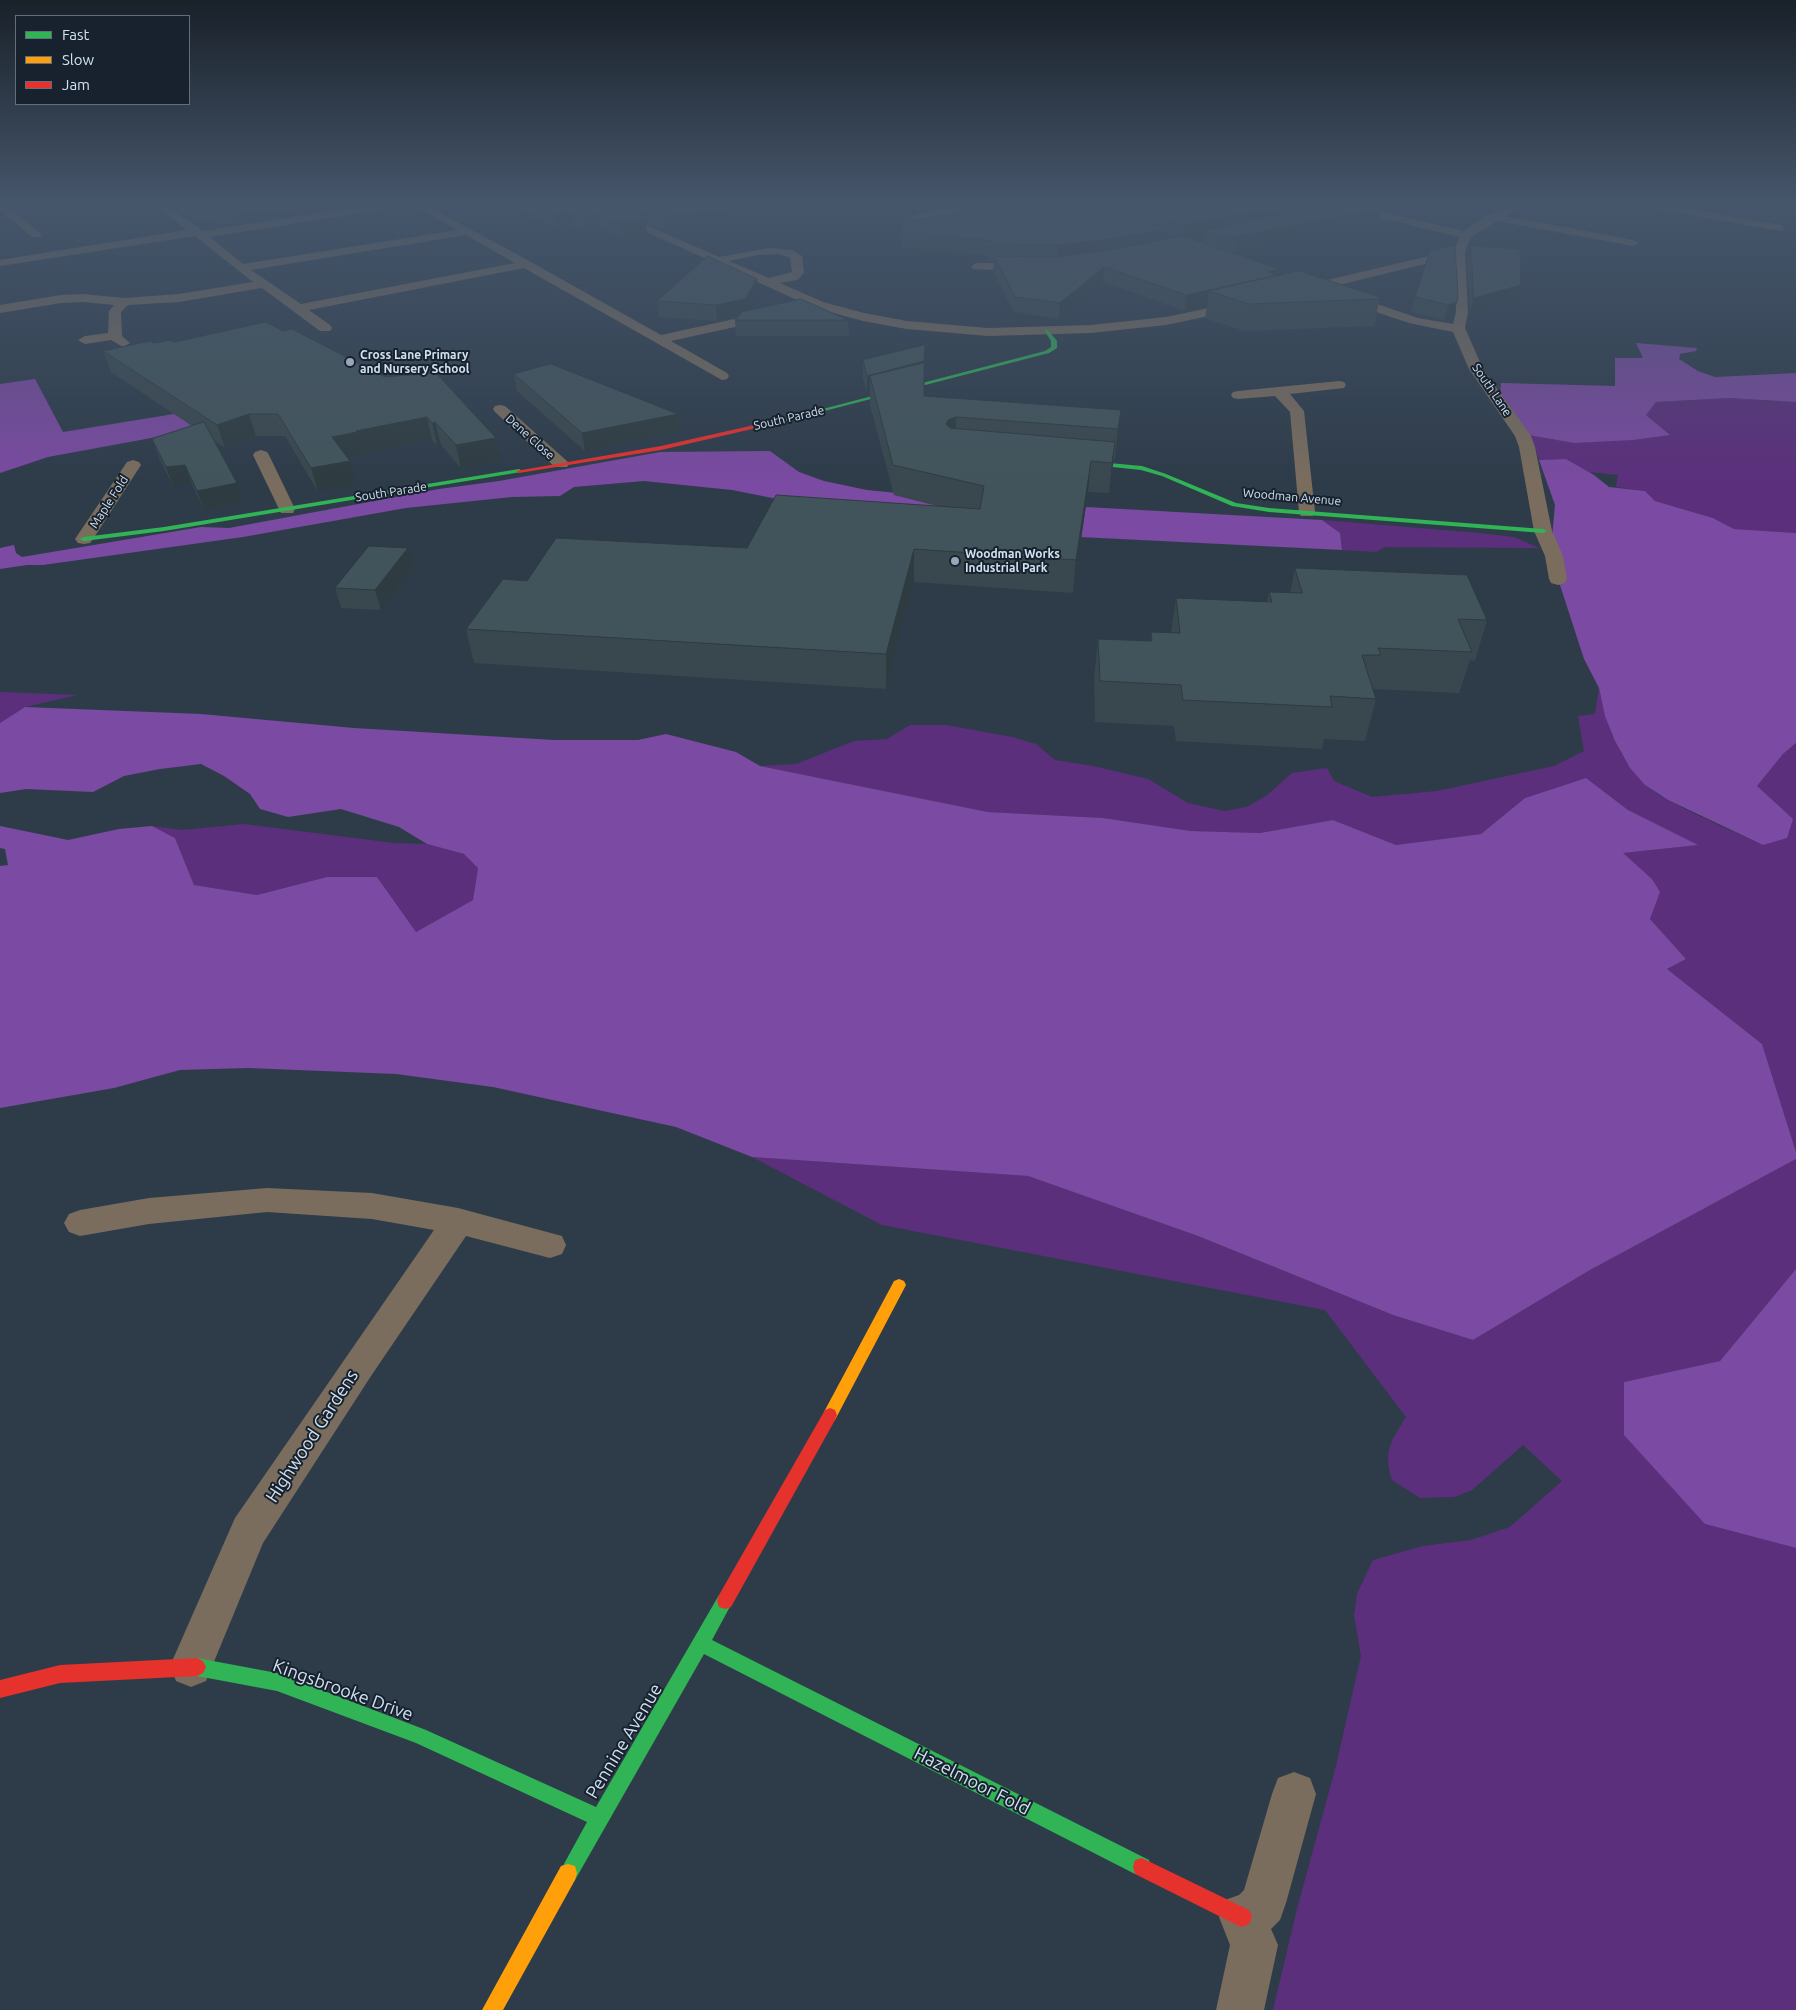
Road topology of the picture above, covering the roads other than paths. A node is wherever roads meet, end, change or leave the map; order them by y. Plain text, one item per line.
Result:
1 (185, 297) edge
2 (282, 297) edge
3 (357, 297) edge
4 (584, 297) edge
5 (801, 297) edge
6 (1344, 297) edge
7 (1461, 297) edge
8 (124, 302) junction
9 (1253, 302) edge
10 (819, 305) junction
11 (299, 308) junction
12 (0, 309) edge
13 (800, 309) edge
14 (781, 313) edge
15 (325, 328) dead end
16 (1458, 328) junction
17 (1046, 331) junction
18 (86, 340) dead end
19 (658, 340) junction
20 (722, 376) dead end
21 (1339, 385) dead end
22 (1279, 391) junction
23 (1238, 395) dead end
24 (500, 409) dead end
25 (262, 455) dead end
26 (1064, 461) edge
27 (561, 464) junction
28 (133, 465) dead end
29 (287, 509) junction
30 (1307, 512) junction
31 (1544, 531) junction
32 (84, 540) joint
33 (1558, 579) dead end
34 (458, 1221) junction
35 (80, 1223) dead end
36 (550, 1245) dead end
37 (899, 1285) dead end
38 (702, 1644) junction
39 (191, 1666) junction
40 (0, 1689) edge
41 (1294, 1794) dead end
42 (599, 1818) junction
43 (1242, 1917) junction
44 (492, 2010) edge
45 (1240, 2010) edge

1 - 8 street
2 - 11 street
3 - 11 street
4 - 19 street
5 - 10 street
6 - 16 street
7 - 16 street
8 - 12 street
8 - 18 street
9 - 17 street
10 - 13 street
10 - 17 street
11 - 15 street
14 - 19 street
16 - 31 street, South Lane
17 - 27 street, South Parade
19 - 20 street
21 - 22 street
22 - 23 street
22 - 30 street
24 - 27 street, Dene Close
25 - 29 street
26 - 30 street, Woodman Avenue
27 - 29 street, South Parade
28 - 32 street, Maple Fold
29 - 32 street, South Parade
30 - 31 street, Woodman Avenue
31 - 33 street, South Lane
34 - 35 street
34 - 36 street
34 - 39 street, Highwood Gardens
37 - 38 street, Pennine Avenue
38 - 42 street, Pennine Avenue
38 - 43 street, Hazelmoor Fold
39 - 40 street, Kingsbrooke Drive
39 - 42 street, Kingsbrooke Drive
41 - 43 street
42 - 44 street, Pennine Avenue
43 - 45 street

